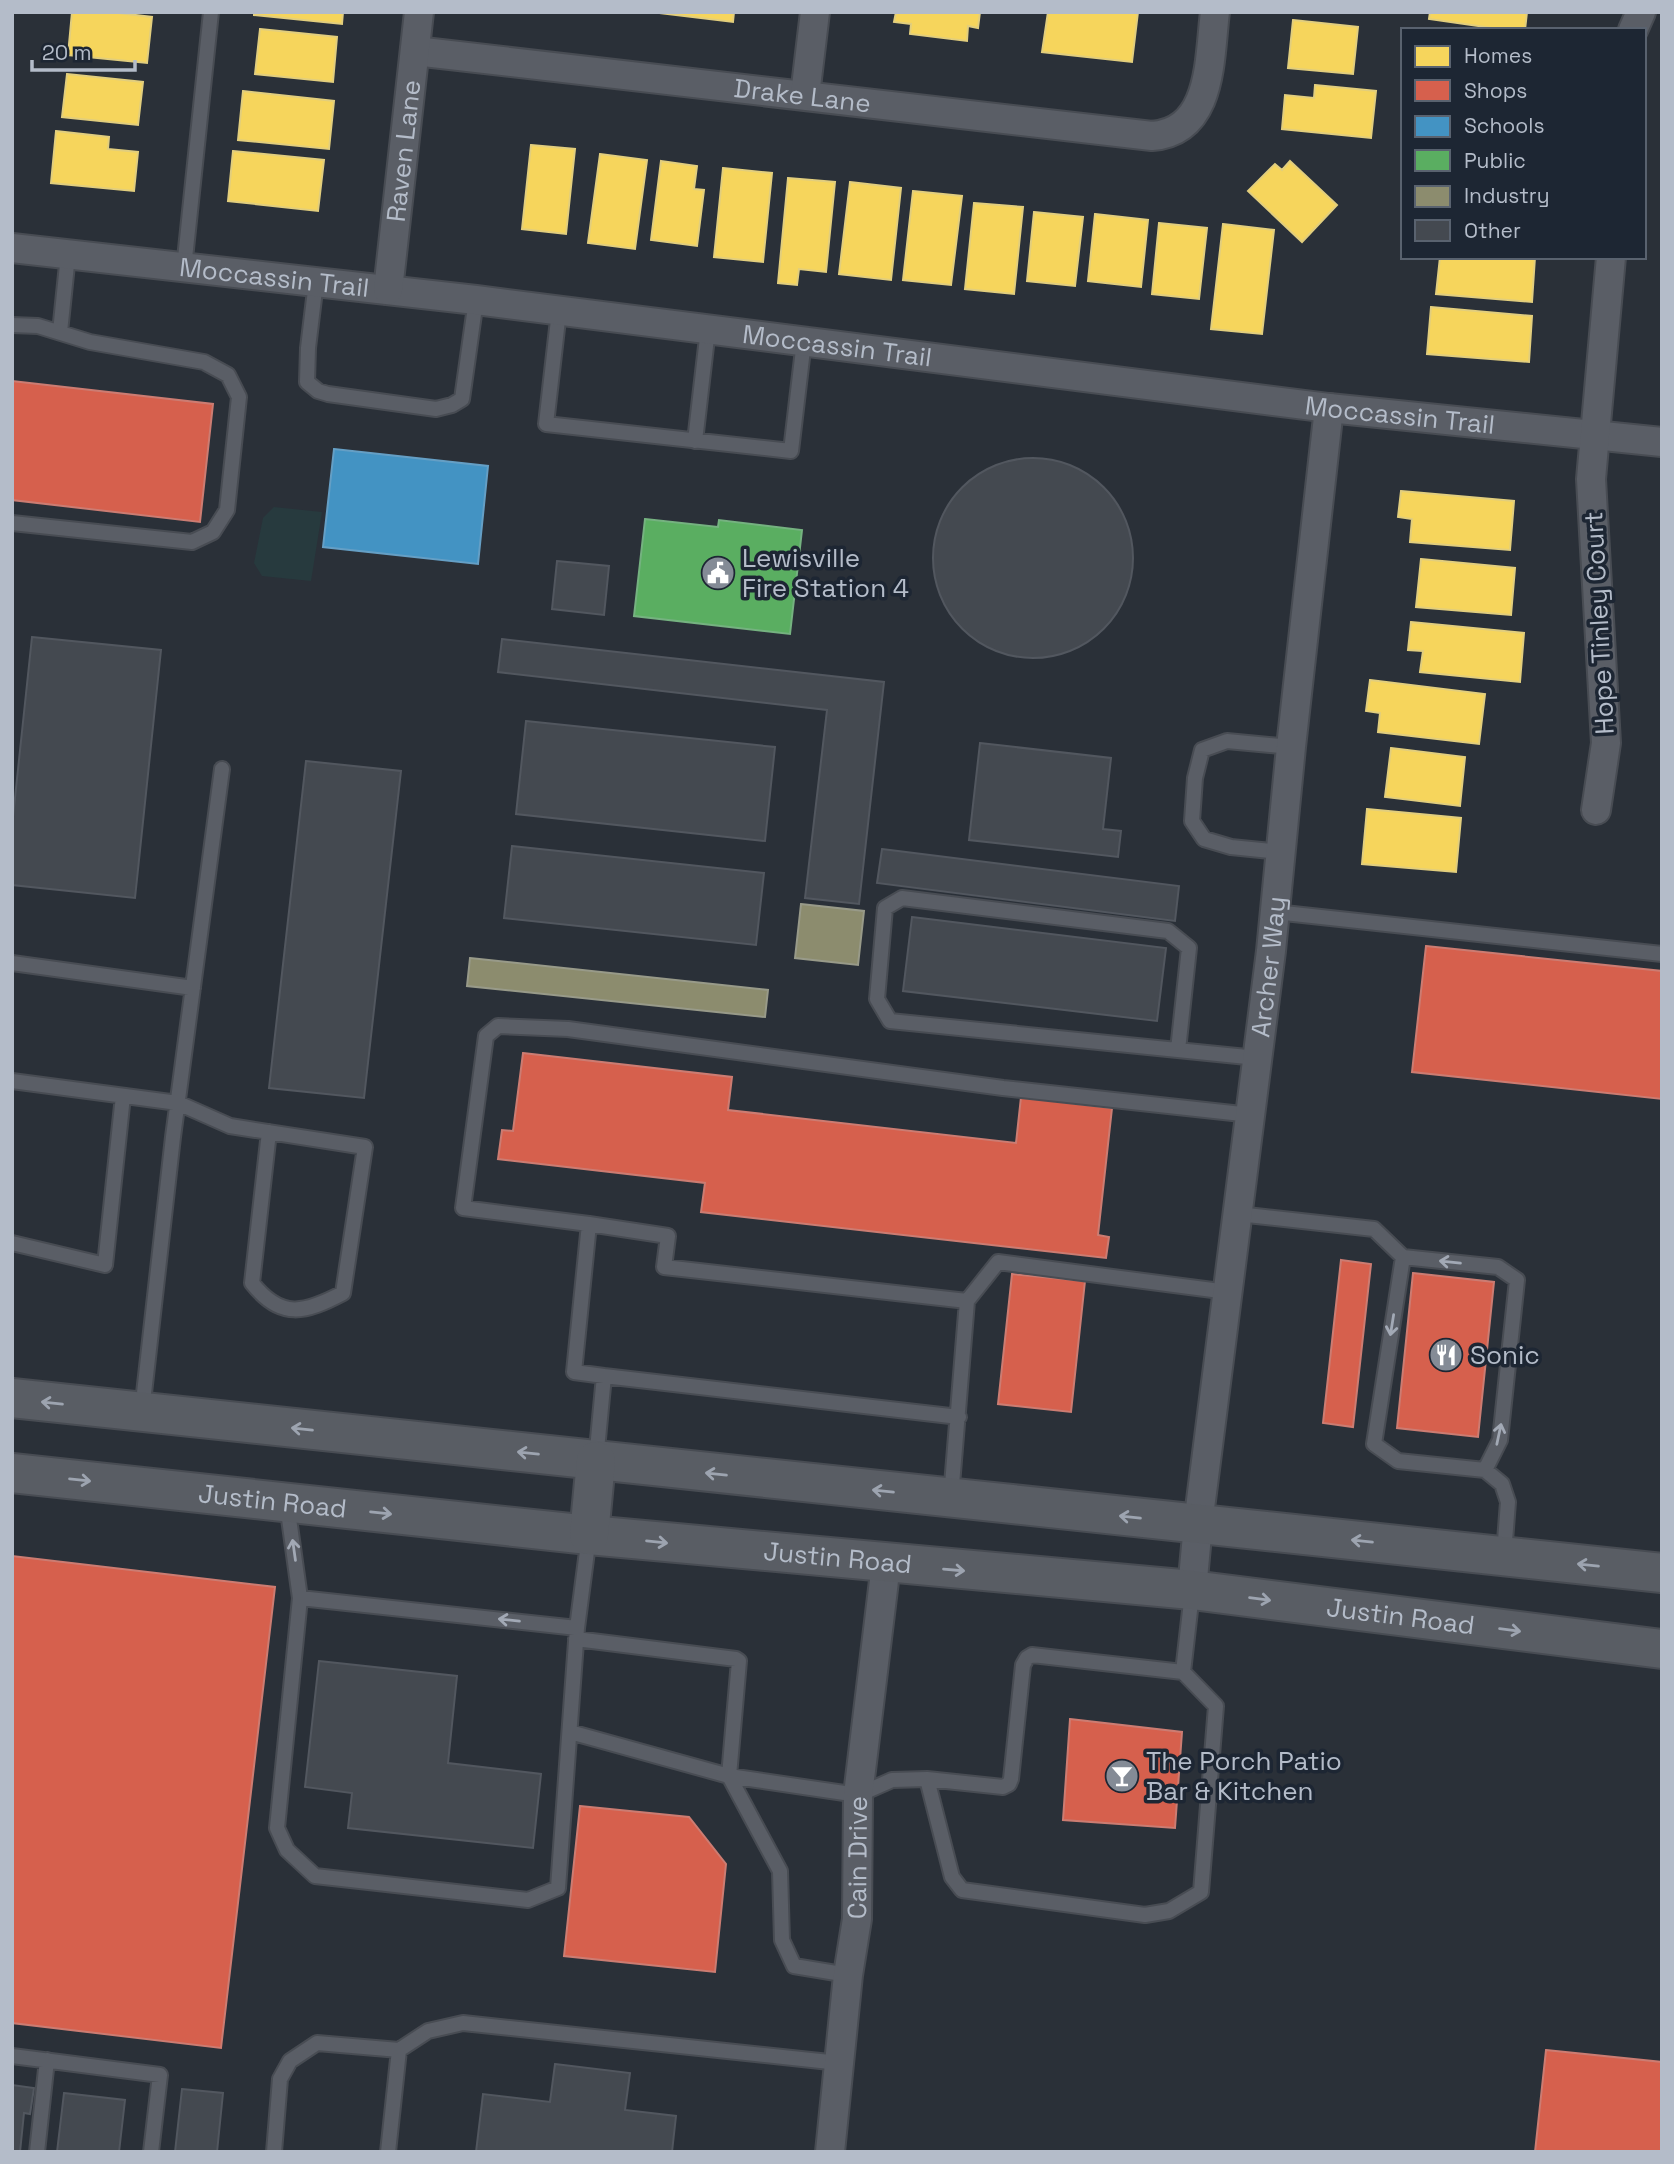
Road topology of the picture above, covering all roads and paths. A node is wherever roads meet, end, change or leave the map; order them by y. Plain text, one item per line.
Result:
1 (211, 12) edge
2 (419, 12) edge
3 (815, 12) edge
4 (1214, 12) edge
5 (1641, 12) edge
6 (1634, 28) edge
7 (415, 51) junction
8 (805, 95) junction
9 (12, 248) edge
10 (68, 255) junction
11 (1611, 259) edge
12 (184, 268) junction
13 (316, 282) junction
14 (388, 290) junction
15 (476, 300) junction
16 (559, 311) junction
17 (12, 325) edge
18 (708, 330) junction
19 (60, 332) junction
20 (804, 341) junction
21 (1329, 408) junction
22 (1595, 435) junction
23 (695, 441) junction
24 (1662, 442) edge
25 (12, 523) edge
26 (1291, 747) junction
27 (222, 769) dead end
28 (1596, 810) dead end
29 (1281, 852) junction
30 (1275, 912) junction
31 (1662, 954) edge
32 (12, 963) edge
33 (193, 988) junction
34 (1178, 1050) junction
35 (1258, 1058) junction
36 (12, 1082) edge
37 (123, 1096) junction
38 (178, 1103) junction
39 (1251, 1115) junction
40 (270, 1132) junction
41 (1238, 1214) junction
42 (589, 1224) junction
43 (12, 1243) edge
44 (1403, 1257) junction
45 (1228, 1292) junction
46 (967, 1301) junction
47 (604, 1376) junction
48 (12, 1398) edge
49 (141, 1412) junction
50 (958, 1418) junction
51 (596, 1461) junction
52 (1485, 1470) junction
53 (12, 1473) edge
54 (950, 1499) junction
55 (287, 1503) junction
56 (1198, 1524) junction
57 (589, 1535) junction
58 (1504, 1556) junction
59 (886, 1564) junction
60 (1662, 1573) edge
61 (1192, 1590) junction
62 (300, 1598) junction
63 (577, 1633) junction
64 (1662, 1649) edge
65 (1183, 1672) junction
66 (570, 1732) junction
67 (729, 1776) junction
68 (927, 1779) junction
69 (858, 1795) junction
70 (848, 1975) junction
71 (399, 2050) junction
72 (12, 2056) edge
73 (47, 2060) junction
74 (839, 2063) junction
75 (37, 2152) edge
76 (151, 2152) edge
77 (274, 2152) edge
78 (388, 2152) edge
79 (830, 2152) edge

1 - 12 lane
2 - 7 street, Raven Lane
3 - 8 street
4 - 8 street, Drake Lane
5 - 6 street
7 - 8 street, Drake Lane
7 - 14 street, Raven Lane
9 - 10 street, Moccassin Trail
10 - 12 street, Moccassin Trail
10 - 19 lane
11 - 22 street, Hope Tinley Court
12 - 13 street, Moccassin Trail
13 - 14 street, Moccassin Trail
13 - 15 lane
14 - 15 street, Moccassin Trail
15 - 16 street, Moccassin Trail
16 - 18 street, Moccassin Trail
16 - 23 lane
17 - 19 lane
18 - 20 street, Moccassin Trail
18 - 23 lane
19 - 25 lane
20 - 21 street, Moccassin Trail
20 - 23 lane
21 - 22 street, Moccassin Trail
21 - 26 street, Archer Way
22 - 24 street, Moccassin Trail
22 - 28 street, Hope Tinley Court
26 - 29 street, Archer Way
26 - 29 lane
27 - 33 lane
29 - 30 street, Archer Way
30 - 31 lane
30 - 35 street, Archer Way
32 - 33 lane
33 - 38 lane
34 - 34 lane
34 - 35 lane
35 - 39 street, Archer Way
36 - 37 lane
37 - 38 lane
37 - 43 lane
38 - 40 lane
38 - 49 lane
39 - 41 street, Archer Way
39 - 42 lane
40 - 40 lane
41 - 44 lane
41 - 45 street, Archer Way
42 - 46 lane
42 - 47 lane
44 -> 52 lane
52 -> 44 lane
45 - 46 lane
45 - 56 street, Archer Way
46 - 50 lane
47 - 50 lane
47 - 51 lane
49 -> 48 main road
51 -> 49 main road
50 - 54 lane
54 -> 51 main road
51 - 57 main road
52 - 58 lane
53 -> 55 main road, Justin Road
56 -> 54 main road
55 -> 57 main road, Justin Road
62 -> 55 lane
58 -> 56 main road
56 - 61 street, Archer Way
57 -> 59 main road, Justin Road
57 - 63 lane
60 -> 58 main road
59 -> 61 main road, Justin Road
59 - 69 street, Cain Drive
61 -> 64 main road, Justin Road
61 - 65 lane
63 -> 62 lane
62 - 66 lane
63 - 66 lane
63 - 67 lane
65 - 68 lane
65 - 68 lane
66 - 67 lane
67 - 69 lane
67 - 70 lane
68 - 69 lane
69 - 70 street, Cain Drive
70 - 74 street, Cain Drive
71 - 74 lane
71 - 77 lane
71 - 78 lane
72 - 73 lane
73 - 75 lane
73 - 76 lane
74 - 79 street, Cain Drive

